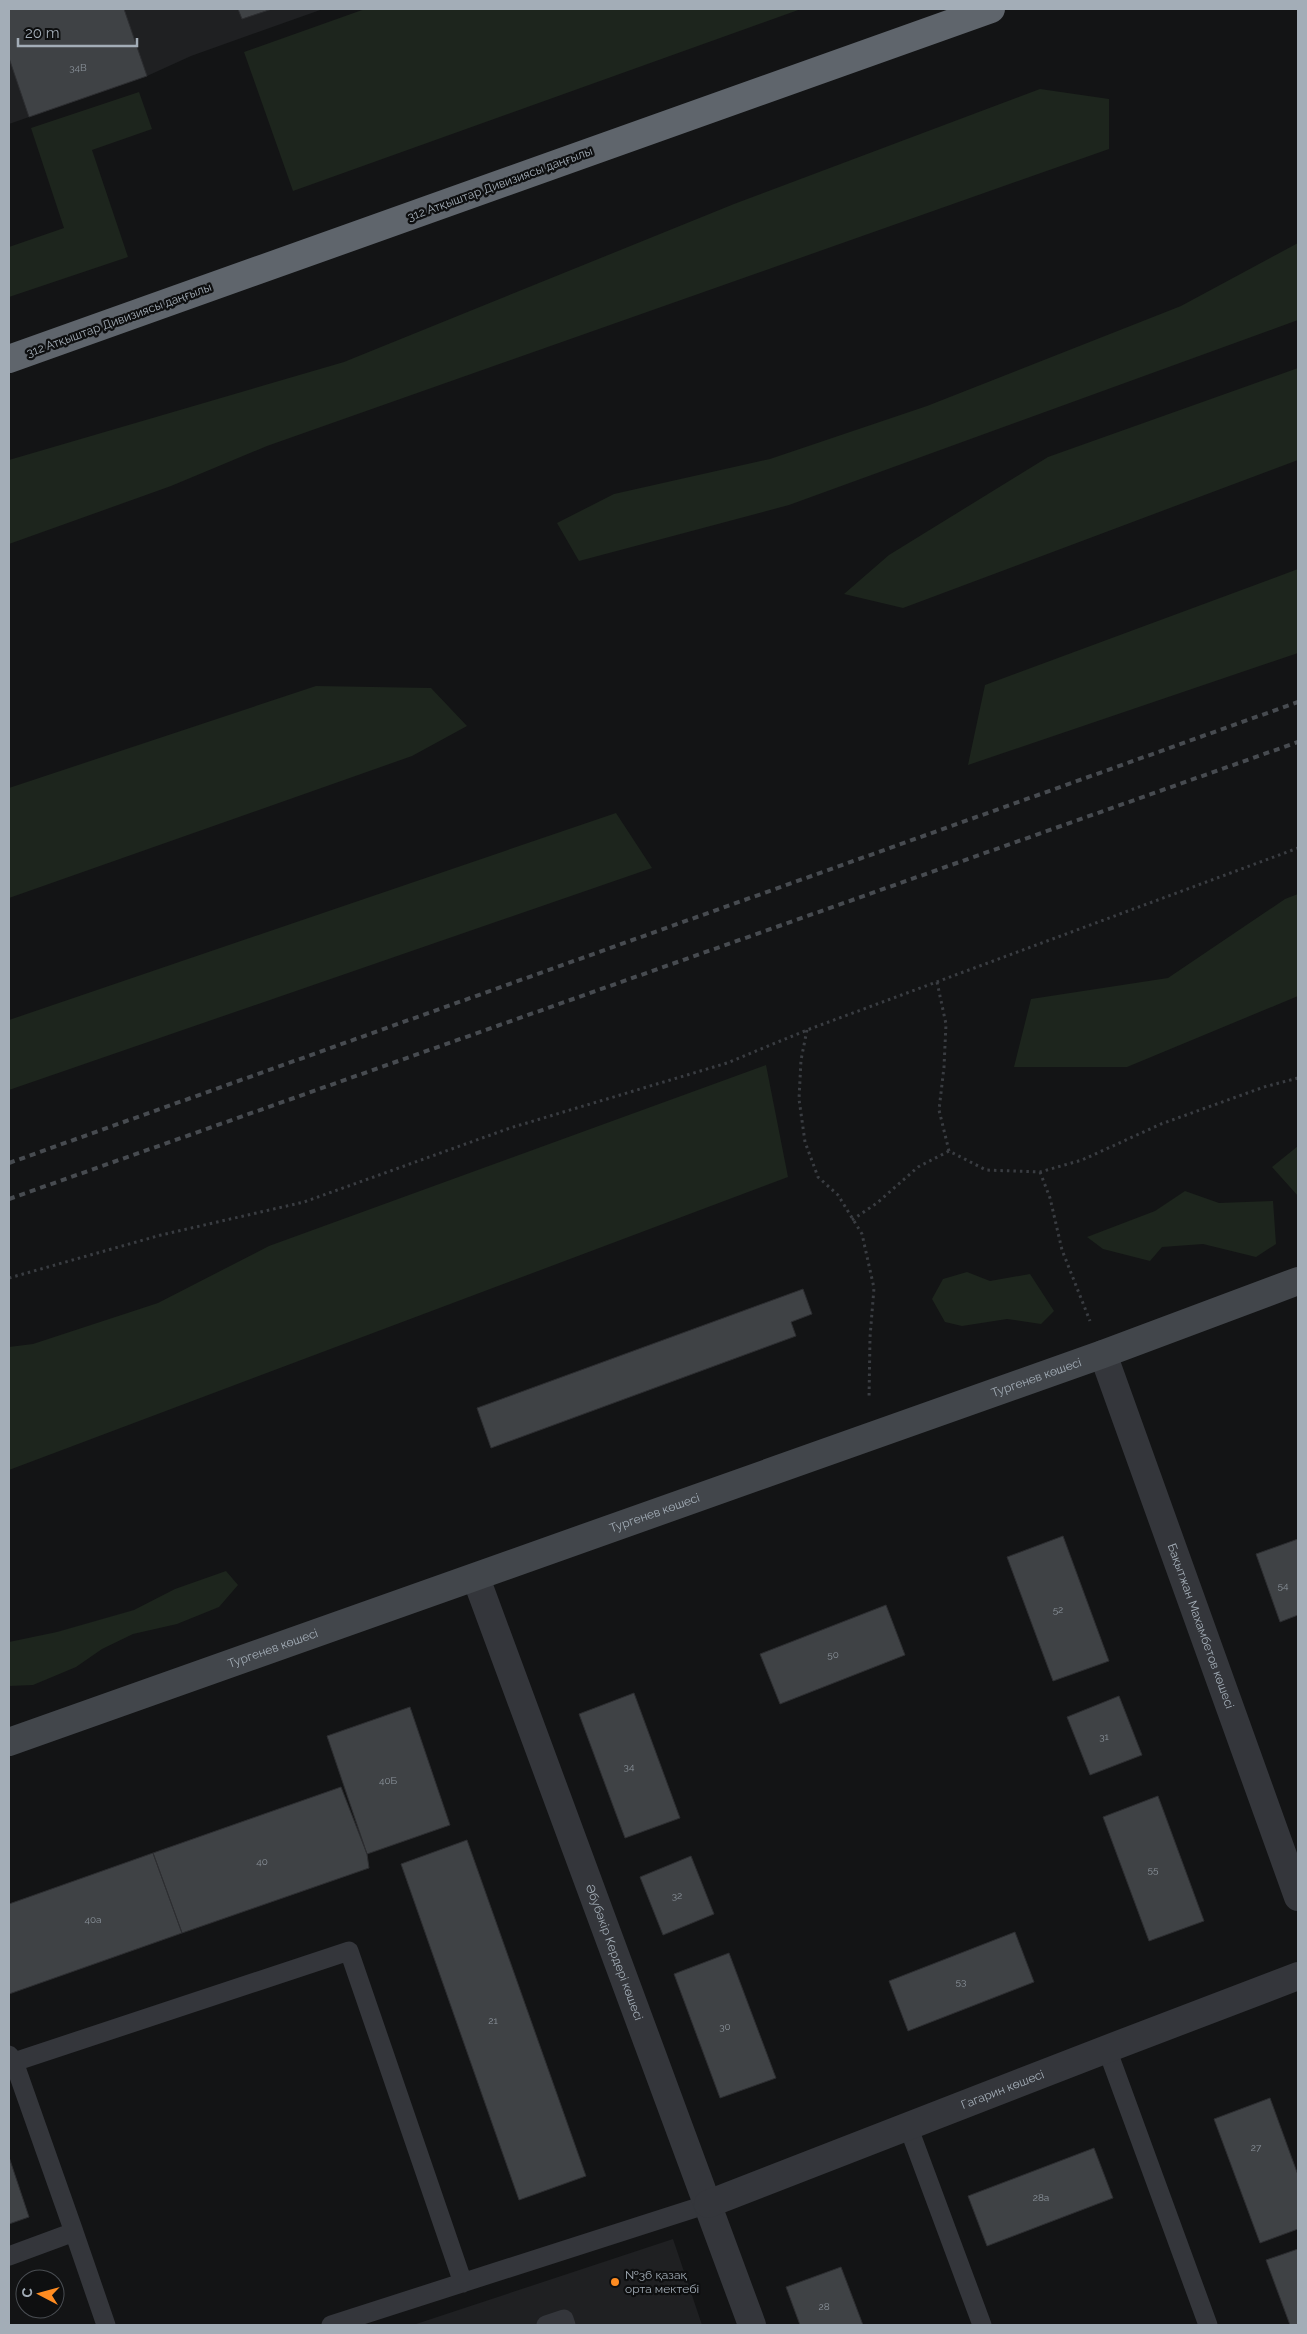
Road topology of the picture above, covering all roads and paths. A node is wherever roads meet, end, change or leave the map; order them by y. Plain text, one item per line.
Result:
1 (991, 9) edge
2 (9, 359) edge
3 (1298, 848) edge
4 (937, 982) junction
5 (807, 1030) junction
6 (1298, 1078) edge
7 (949, 1151) junction
8 (1040, 1172) junction
9 (852, 1220) junction
10 (9, 1278) edge
11 (1298, 1281) edge
12 (1103, 1354) junction
13 (869, 1438) junction
14 (476, 1578) junction
15 (9, 1742) edge
16 (1298, 1898) edge
17 (1298, 1976) edge
18 (1106, 2049) junction
19 (12, 2058) edge
20 (908, 2126) junction
21 (708, 2204) junction
22 (74, 2232) junction
23 (9, 2256) edge
24 (463, 2283) junction
25 (106, 2325) edge
26 (331, 2325) edge
27 (546, 2325) edge
28 (566, 2325) edge
29 (752, 2325) edge
30 (982, 2325) edge
31 (1208, 2325) edge

1 - 2 highway, 312 Атқыштар Дивизиясы даңғылы
3 - 4 path
4 - 5 path
4 - 7 path
5 - 9 path
5 - 10 path
6 - 8 path
7 - 8 path
7 - 9 path
8 - 12 path
9 - 13 path
11 - 12 main road, Тургенев көшесі
12 - 13 main road, Тургенев көшесі
12 - 16 street, Бақытжан Махамбетов көшесі
13 - 14 main road, Тургенев көшесі
14 - 15 main road, Тургенев көшесі
14 - 21 street, Әбубәкір Кердері көшесі
17 - 18 street, Гагарин көшесі
18 - 20 street, Гагарин көшесі
18 - 31 lane
19 - 22 lane
19 - 24 lane
20 - 21 street, Гагарин көшесі
20 - 30 lane
21 - 24 lane
21 - 29 street, Әбубәкір Кердері көшесі
22 - 23 lane
22 - 25 lane
24 - 26 lane
27 - 28 lane

